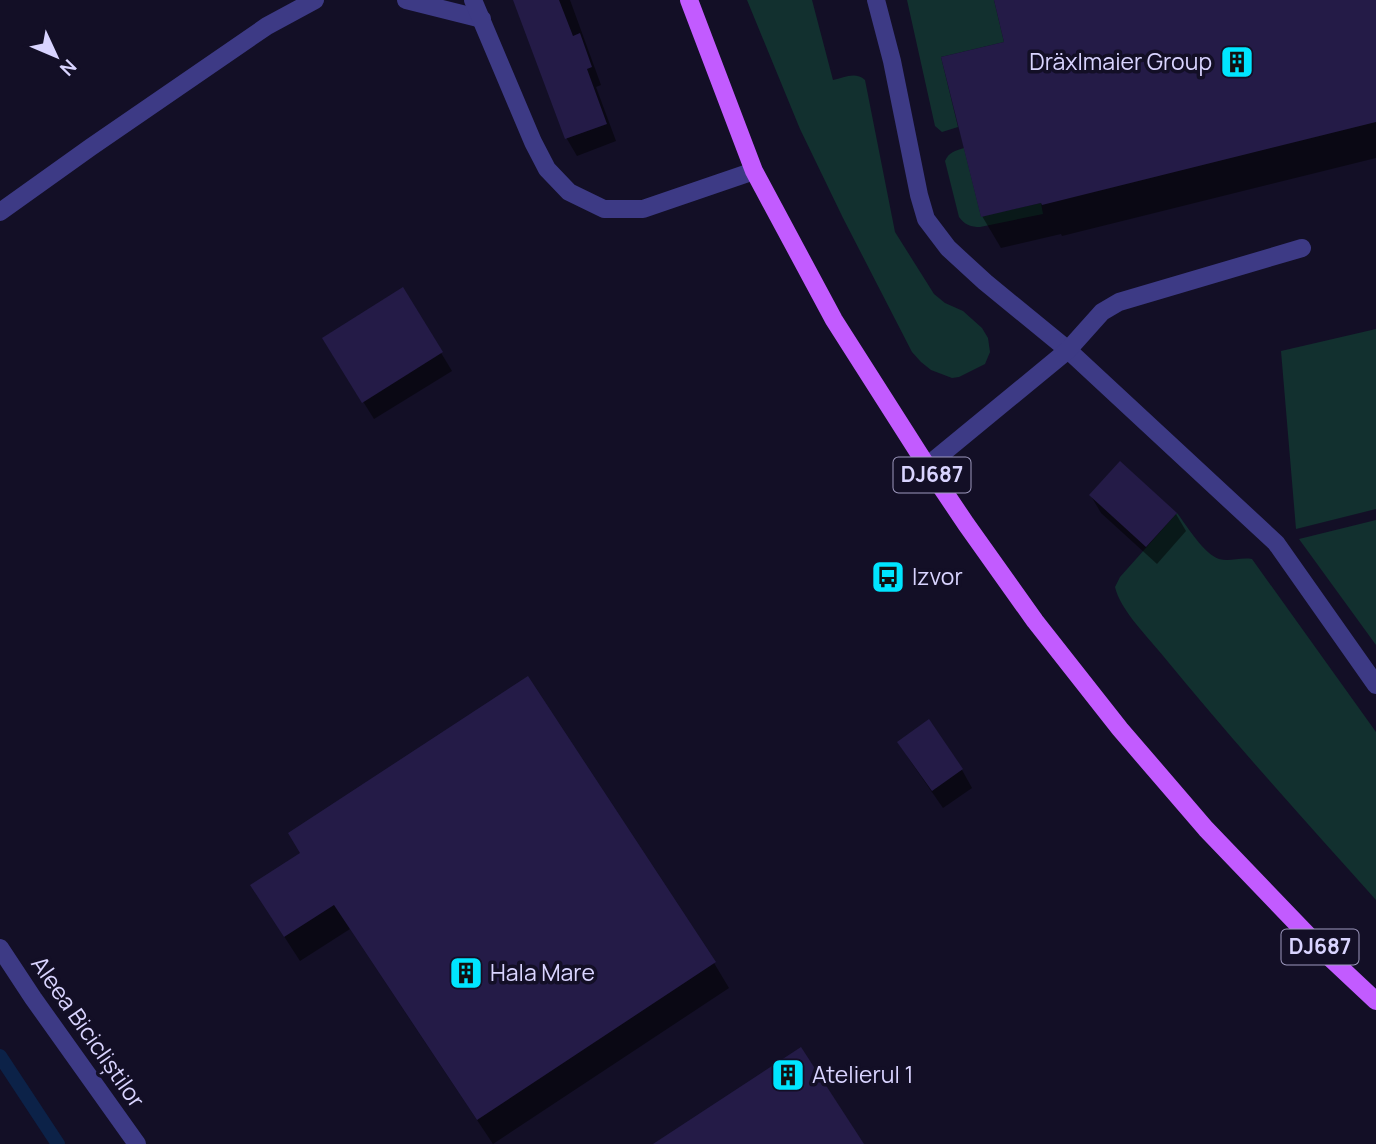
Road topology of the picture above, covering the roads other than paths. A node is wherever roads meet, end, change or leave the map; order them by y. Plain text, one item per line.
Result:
1 (315, 0) edge
2 (406, 0) edge
3 (472, 0) edge
4 (689, 0) edge
5 (876, 0) edge
6 (482, 19) junction
7 (754, 172) junction
8 (0, 212) edge
9 (1302, 248) dead end
10 (1068, 350) junction
11 (927, 466) junction
12 (1376, 685) edge
13 (0, 948) edge
14 (1376, 1000) edge
15 (137, 1144) edge

1 - 8 street
2 - 6 street
3 - 6 street
4 - 7 main road, DJ687
5 - 10 street
6 - 7 street
7 - 11 main road, DJ687
9 - 10 street
10 - 11 street
10 - 12 street
11 - 14 main road, DJ687
13 - 15 street, Aleea Bicicliștilor

